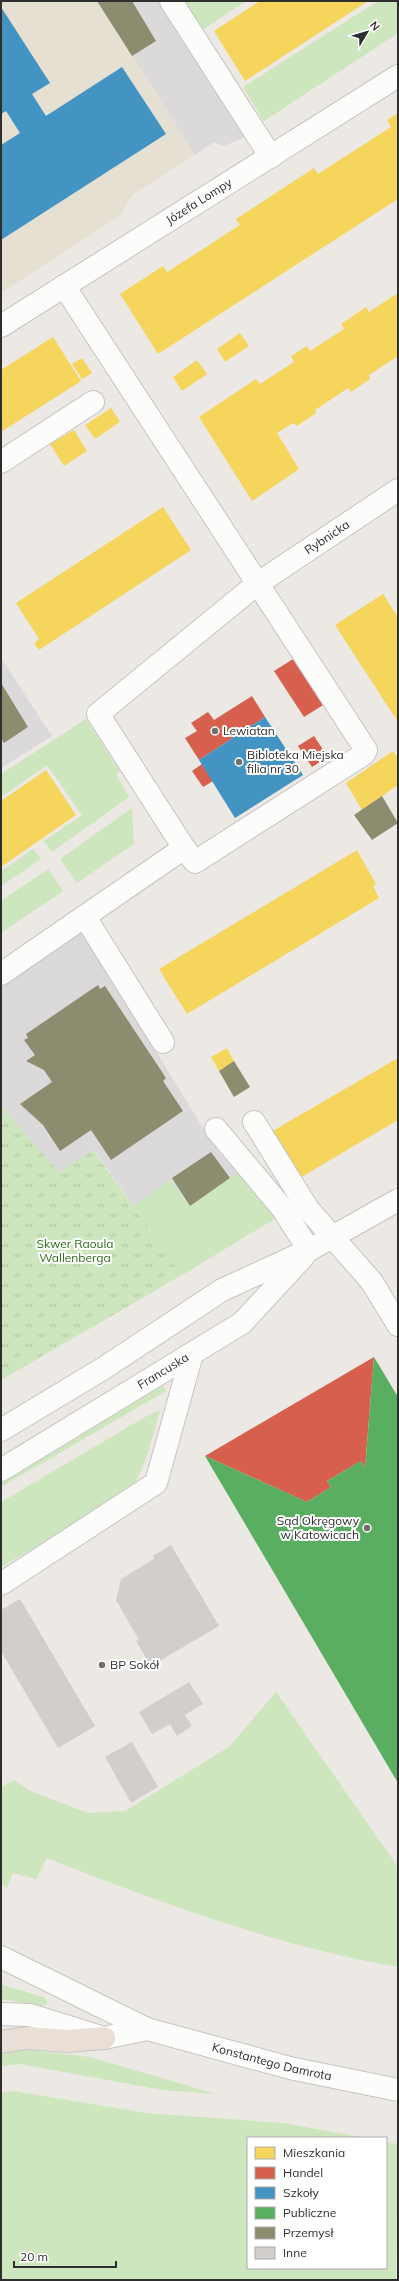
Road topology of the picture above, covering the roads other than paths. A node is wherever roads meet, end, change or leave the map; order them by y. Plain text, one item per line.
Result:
1 (171, 1) edge
2 (398, 76) edge
3 (271, 157) junction
4 (64, 286) junction
5 (1, 326) edge
6 (93, 402) dead end
7 (1, 462) edge
8 (398, 490) edge
9 (257, 584) junction
10 (184, 848) junction
11 (85, 917) junction
12 (1, 974) edge
13 (163, 1042) dead end
14 (254, 1122) dead end
15 (216, 1129) dead end
16 (398, 1200) edge
17 (334, 1237) junction
18 (309, 1250) junction
19 (398, 1325) edge
20 (192, 1354) junction
21 (1, 1430) edge
22 (1, 1470) edge
23 (1, 1584) edge
24 (1, 1957) edge
25 (1, 2014) edge
26 (147, 2029) junction
27 (104, 2038) junction
28 (1, 2042) edge
29 (398, 2090) edge

1 - 3 street
2 - 3 street, Józefa Lompy
3 - 4 street, Józefa Lompy
4 - 5 street, Józefa Lompy
4 - 9 street
6 - 7 street
8 - 9 street, Rybnicka
9 - 10 street, Rybnicka
9 - 10 street
10 - 11 street
11 - 12 street
11 - 13 street
14 - 17 street
15 - 18 street
16 - 17 street, Francuska
17 - 18 street, Francuska
17 - 19 street
18 - 20 street, Francuska
18 - 21 street, Francuska
20 - 22 street, Francuska
20 - 23 street
24 - 26 street, Konstantego Damrota
25 - 27 street, Konstantego Damrota
26 - 27 street, Konstantego Damrota
26 - 29 street, Konstantego Damrota
27 - 28 highway

